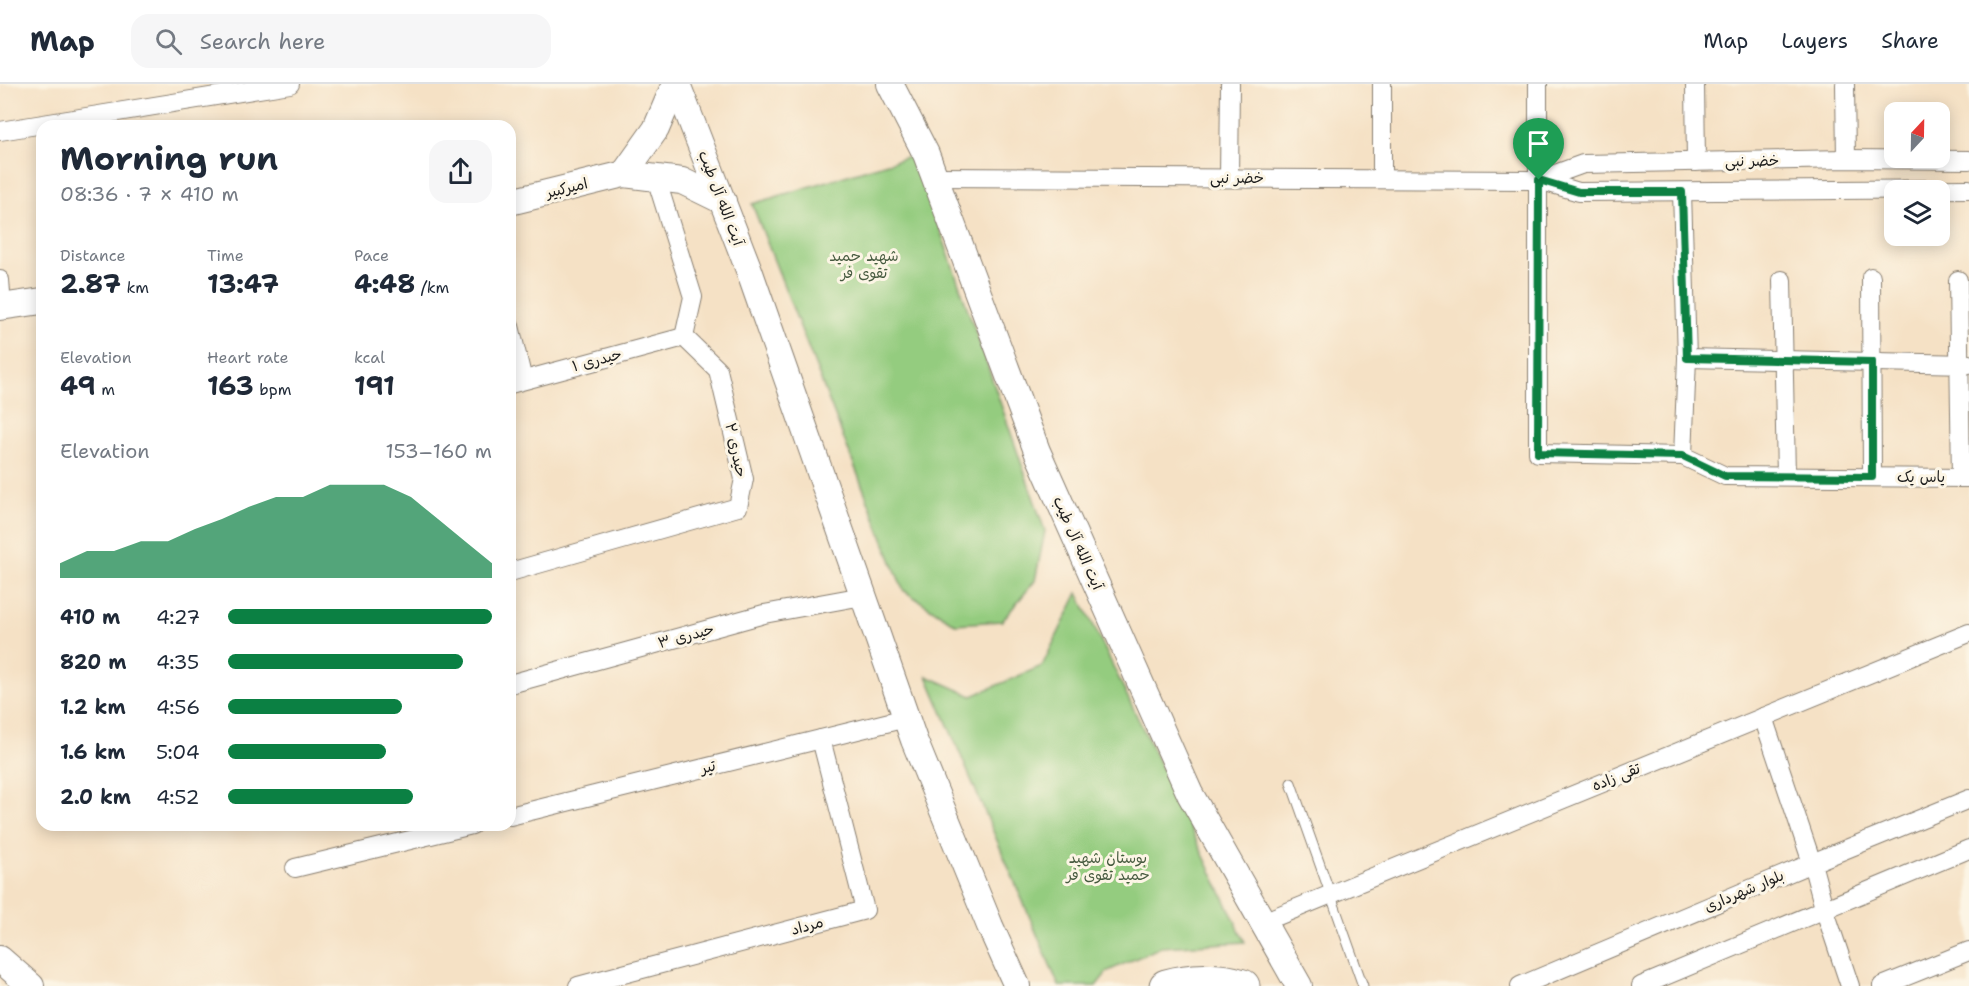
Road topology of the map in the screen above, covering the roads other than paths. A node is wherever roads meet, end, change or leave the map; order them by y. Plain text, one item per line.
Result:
1 (290, 84) edge
2 (676, 84) edge
3 (890, 84) edge
4 (1230, 84) edge
5 (1382, 84) edge
6 (1538, 84) edge
7 (1695, 84) edge
8 (1845, 84) edge
9 (68, 120) edge
10 (36, 125) edge
11 (0, 131) edge
12 (1846, 159) junction
13 (1969, 160) edge
14 (1696, 162) junction
15 (624, 174) junction
16 (935, 177) junction
17 (656, 178) junction
18 (1229, 178) junction
19 (1382, 179) junction
20 (1539, 180) junction
21 (1969, 189) edge
22 (1682, 192) junction
23 (516, 201) edge
24 (723, 201) junction
25 (1871, 277) dead end
26 (0, 280) edge
27 (1782, 280) dead end
28 (1958, 280) dead end
29 (36, 303) edge
30 (1, 306) edge
31 (684, 337) junction
32 (1687, 358) junction
33 (1783, 360) junction
34 (1872, 362) junction
35 (1964, 364) edge
36 (517, 382) edge
37 (1683, 456) junction
38 (1786, 476) junction
39 (1872, 477) junction
40 (1965, 478) edge
41 (516, 570) edge
42 (863, 596) junction
43 (1969, 633) edge
44 (516, 682) edge
45 (1763, 717) junction
46 (906, 718) junction
47 (821, 739) junction
48 (1291, 783) dead end
49 (1969, 799) edge
50 (516, 815) edge
51 (447, 831) edge
52 (1969, 849) edge
53 (1812, 862) junction
54 (295, 868) dead end
55 (1331, 894) junction
56 (1824, 908) junction
57 (1263, 922) junction
58 (1969, 951) edge
59 (0, 959) edge
60 (31, 986) edge
61 (578, 986) edge
62 (1017, 986) edge
63 (1166, 986) edge
64 (1243, 986) edge
65 (1299, 986) edge
66 (1364, 986) edge
67 (1520, 986) edge
68 (1641, 986) edge
69 (1850, 986) edge
70 (1882, 986) edge

1 - 9 street
2 - 15 main road
2 - 24 main road, آیت الله آل طیب
3 - 16 main road, آیت الله آل طیب
4 - 18 street
5 - 19 street
6 - 20 street
7 - 14 street
8 - 12 street
10 - 11 street
12 - 13 street, خضر نبی
12 - 14 street, خضر نبی
14 - 20 street, خضر نبی
15 - 17 main road
15 - 23 main road, امیرکبیر
16 - 18 street, خضر نبی
16 - 57 main road, آیت الله آل طیب
17 - 24 main road
17 - 31 street
18 - 19 street, خضر نبی
19 - 20 street, خضر نبی
20 - 22 street, خضر نبی
20 - 37 street, یاس یک
21 - 22 street, خضر نبی
22 - 32 street
24 - 42 main road, آیت الله آل طیب
25 - 34 street
26 - 30 street
27 - 33 street
28 - 35 street
29 - 30 main road
31 - 36 street, حیدری ۱
31 - 41 street, حیدری ۲
32 - 33 street
32 - 37 street
33 - 34 street
33 - 38 street
34 - 35 street
34 - 39 street
35 - 40 street
37 - 38 street, یاس یک
38 - 39 street, یاس یک
39 - 40 street, یاس یک
42 - 44 street, حیدری ۳
42 - 46 main road, آیت الله آل طیب
43 - 45 street, تقی زاده
45 - 53 street
45 - 55 street, تقی زاده
46 - 47 street, تیر
46 - 62 main road, آیت الله آل طیب
47 - 50 street, تیر
47 - 61 street, مرداد
48 - 55 lane
49 - 53 street, بلوار شهرداری
51 - 54 street
52 - 56 street
53 - 56 street
53 - 67 street, بلوار شهرداری
55 - 57 street, تقی زاده
55 - 66 lane
56 - 68 street
56 - 69 street
57 - 65 main road, آیت الله آل طیب
58 - 70 street
59 - 60 main road
63 - 64 highway

